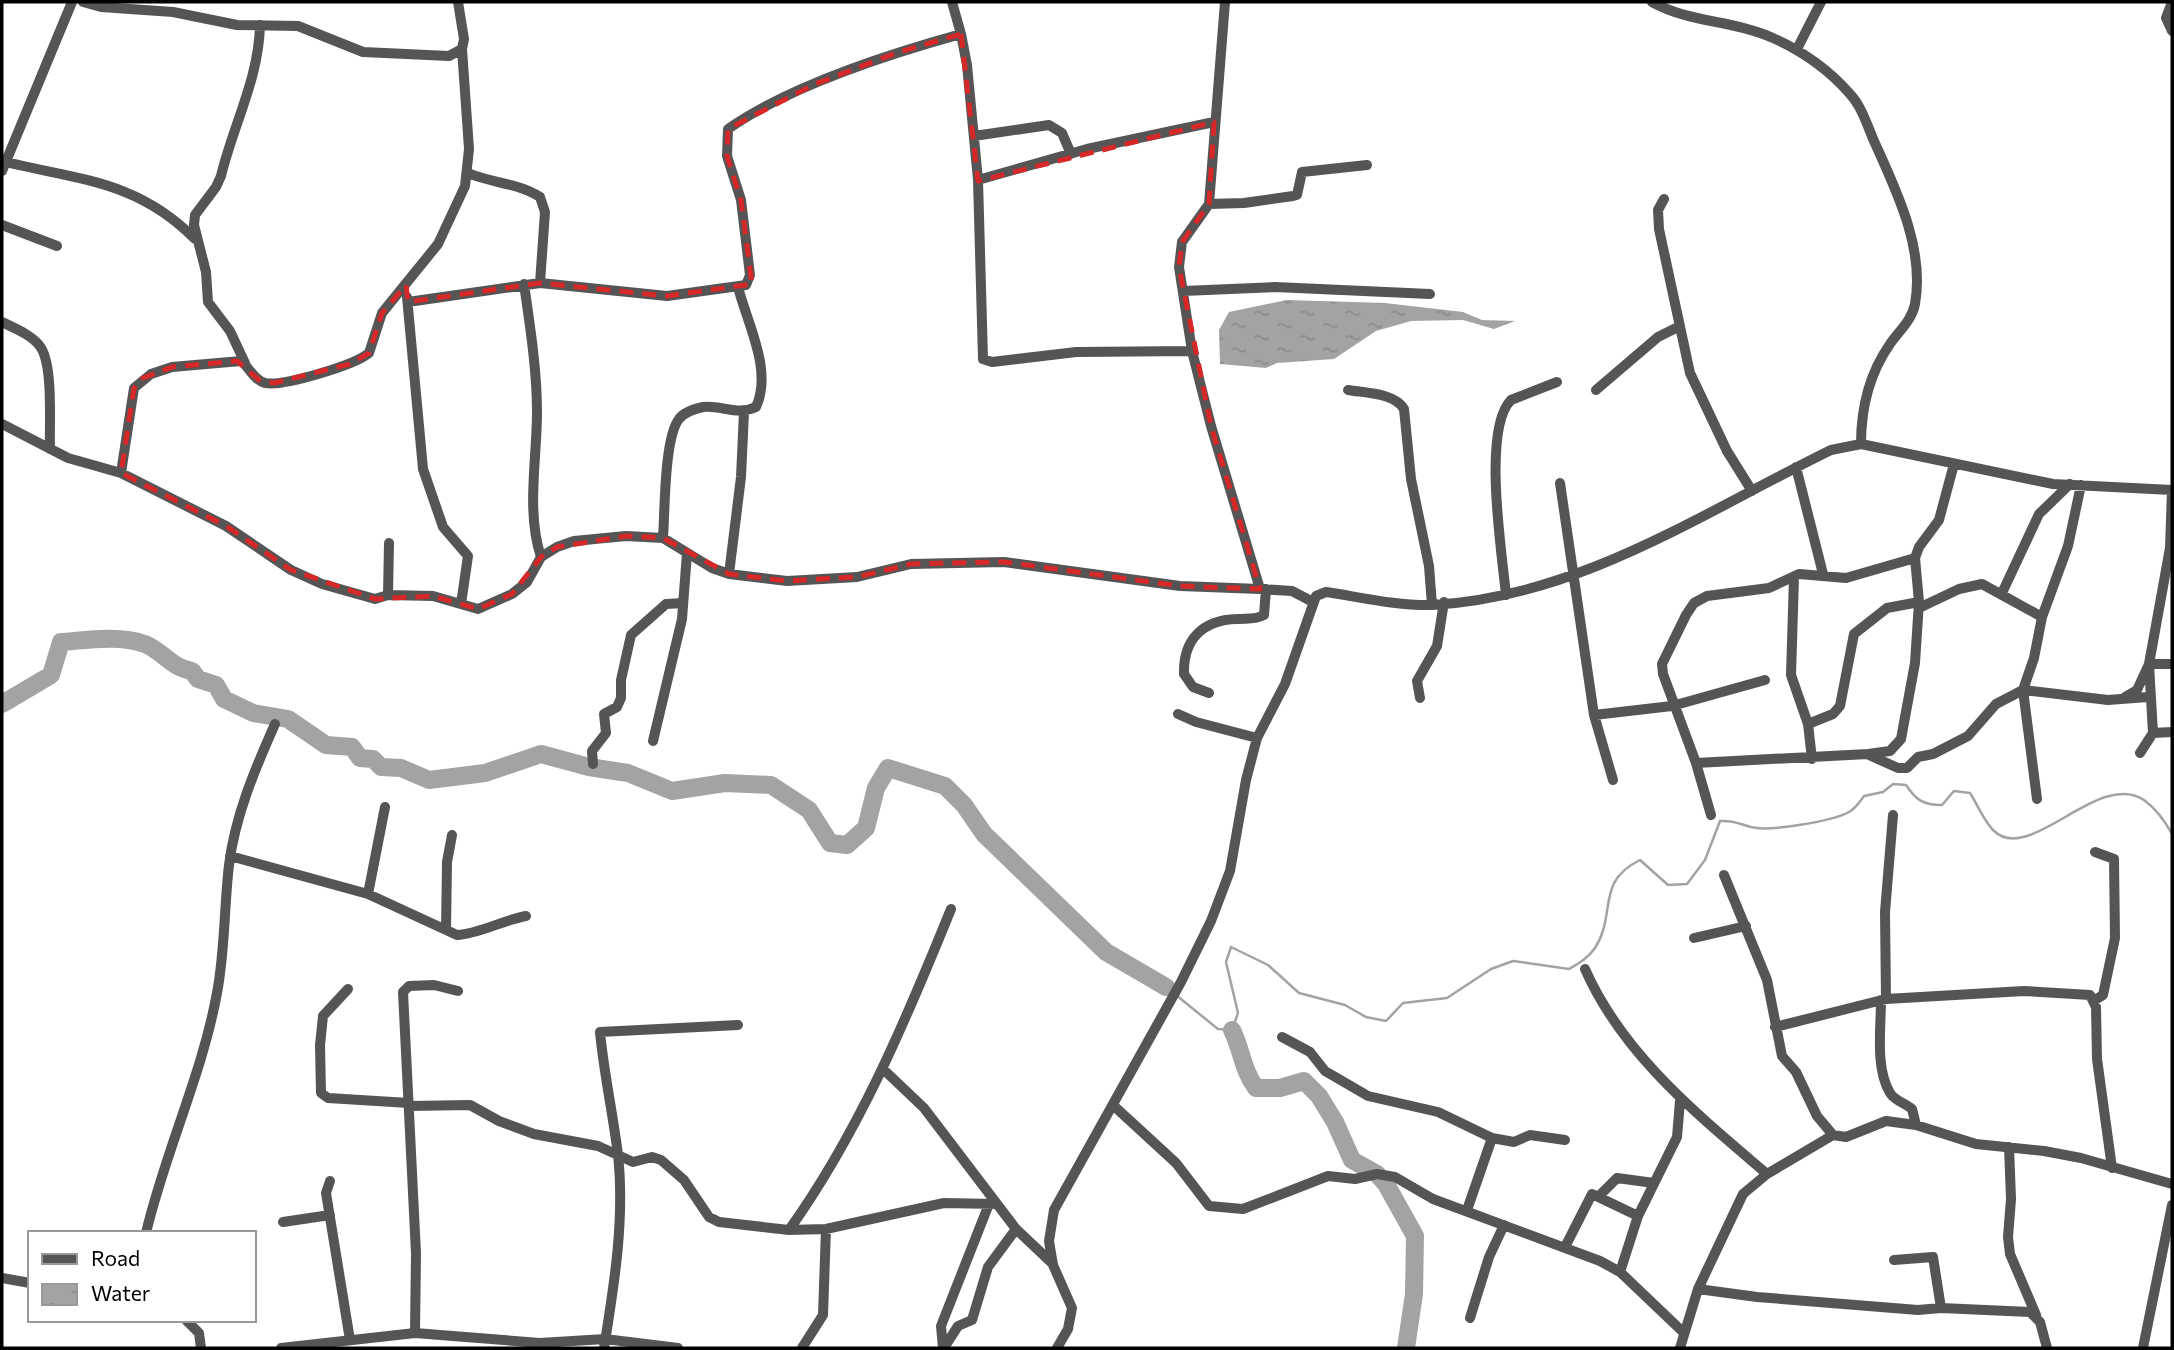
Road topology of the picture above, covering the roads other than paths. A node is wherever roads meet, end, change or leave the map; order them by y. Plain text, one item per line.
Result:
1 (72, 2) edge
2 (82, 2) edge
3 (457, 2) edge
4 (953, 2) edge
5 (1225, 2) edge
6 (1652, 2) edge
7 (1821, 2) edge
8 (2172, 2) edge
9 (260, 25) junction
10 (2172, 30) edge
11 (961, 34) junction
12 (462, 49) junction
13 (1797, 50) junction
14 (1214, 122) junction
15 (974, 136) junction
16 (1071, 154) junction
17 (1367, 165) dead end
18 (4, 166) edge
19 (468, 173) junction
20 (978, 180) junction
21 (1664, 199) dead end
22 (1209, 204) junction
23 (2, 225) edge
24 (196, 240) junction
25 (57, 246) dead end
26 (540, 283) junction
27 (524, 284) junction
28 (406, 285) junction
29 (738, 287) junction
30 (1183, 291) junction
31 (1430, 294) dead end
32 (408, 302) junction
33 (2, 322) edge
34 (1680, 326) junction
35 (1192, 351) junction
36 (244, 363) junction
37 (1557, 382) dead end
38 (1348, 390) dead end
39 (1596, 390) dead end
40 (744, 412) junction
41 (2, 424) edge
42 (1861, 444) junction
43 (50, 449) junction
44 (1954, 464) junction
45 (1796, 467) junction
46 (121, 472) junction
47 (1560, 483) dead end
48 (2075, 484) junction
49 (2172, 490) edge
50 (1752, 491) junction
51 (663, 538) junction
52 (389, 543) dead end
53 (687, 553) junction
54 (541, 557) junction
55 (1915, 558) junction
56 (2170, 567) edge
57 (729, 574) junction
58 (1823, 574) junction
59 (1574, 577) junction
60 (1794, 577) junction
61 (1263, 589) junction
62 (2002, 593) junction
63 (388, 595) junction
64 (1506, 595) junction
65 (1313, 601) junction
66 (1444, 602) junction
67 (683, 603) junction
68 (461, 604) junction
69 (1432, 605) junction
70 (1919, 605) junction
71 (2042, 617) junction
72 (2149, 664) junction
73 (2172, 664) edge
74 (1765, 680) dead end
75 (2023, 690) junction
76 (1209, 693) dead end
77 (2148, 696) junction
78 (1420, 698) dead end
79 (2121, 699) junction
80 (1672, 706) junction
81 (1178, 713) dead end
82 (1594, 715) junction
83 (275, 724) dead end
84 (1808, 724) junction
85 (2172, 732) edge
86 (2152, 733) junction
87 (1257, 738) junction
88 (653, 741) dead end
89 (2140, 752) dead end
90 (1868, 754) junction
91 (1812, 759) junction
92 (1696, 763) junction
93 (593, 764) dead end
94 (1613, 780) dead end
95 (2037, 799) dead end
96 (385, 807) dead end
97 (1711, 815) dead end
98 (1893, 815) dead end
99 (452, 835) dead end
100 (2095, 852) dead end
101 (230, 856) junction
102 (1724, 875) dead end
103 (368, 894) junction
104 (951, 909) dead end
105 (526, 916) dead end
106 (1745, 926) junction
107 (446, 930) junction
108 (1694, 938) dead end
109 (1585, 969) dead end
110 (348, 989) dead end
111 (458, 991) dead end
112 (1884, 1000) junction
113 (2095, 1000) junction
114 (738, 1025) dead end
115 (1775, 1027) junction
116 (1282, 1037) dead end
117 (883, 1069) junction
118 (1680, 1101) junction
119 (409, 1104) junction
120 (1114, 1105) junction
121 (1916, 1125) junction
122 (1833, 1135) junction
123 (1492, 1139) junction
124 (1565, 1140) dead end
125 (2009, 1147) junction
126 (618, 1157) junction
127 (2112, 1168) junction
128 (1767, 1174) junction
129 (330, 1181) dead end
130 (1654, 1183) junction
131 (2172, 1184) edge
132 (1599, 1196) junction
133 (992, 1204) junction
134 (2172, 1205) edge
135 (1468, 1210) junction
136 (330, 1215) junction
137 (1638, 1216) junction
138 (283, 1222) dead end
139 (1504, 1225) junction
140 (826, 1229) junction
141 (1016, 1229) junction
142 (789, 1230) junction
143 (147, 1231) edge
144 (1565, 1247) junction
145 (1894, 1260) dead end
146 (1053, 1265) junction
147 (1620, 1272) junction
148 (2, 1278) edge
149 (28, 1283) edge
150 (1698, 1289) junction
151 (1941, 1308) junction
152 (2036, 1315) junction
153 (1470, 1318) dead end
154 (188, 1322) edge
155 (1683, 1332) junction
156 (199, 1333) junction
157 (415, 1333) junction
158 (350, 1340) junction
159 (604, 1343) edge
160 (201, 1348) edge
161 (211, 1348) edge
162 (281, 1348) edge
163 (678, 1348) edge
164 (802, 1348) edge
165 (943, 1348) edge
166 (1057, 1348) edge
167 (1680, 1348) edge
168 (2047, 1348) edge
169 (2143, 1348) edge

1 - 18 street
2 - 9 street
3 - 12 street
4 - 11 street
5 - 14 street
6 - 13 street
7 - 13 street
8 - 10 street
9 - 12 street
9 - 24 street
11 - 15 street
11 - 29 street
12 - 19 street
13 - 42 street
14 - 16 street
14 - 22 street
15 - 16 street
15 - 20 street
16 - 20 street
17 - 22 street
18 - 24 street
19 - 26 street
19 - 28 street
20 - 35 street
21 - 34 street
22 - 30 street
23 - 25 street
24 - 36 street
26 - 27 street
26 - 29 street
27 - 32 street
27 - 54 street
28 - 32 street
28 - 36 street
29 - 40 street
30 - 31 street
30 - 35 street
32 - 68 street
33 - 43 street
34 - 39 street
34 - 50 street
35 - 61 street
36 - 46 street
37 - 64 street
38 - 69 street
40 - 51 street
40 - 57 street
41 - 43 street
42 - 44 street
42 - 45 street
43 - 46 street
44 - 48 street
44 - 55 street
45 - 50 street
45 - 58 street
46 - 63 street
47 - 59 street
48 - 49 street
48 - 62 street
48 - 71 street
49 - 56 street
50 - 59 street
51 - 53 street
51 - 54 street
52 - 63 street
53 - 57 street
53 - 67 street
54 - 68 street
55 - 58 street
55 - 70 street
56 - 72 street
57 - 61 street
58 - 60 street
59 - 64 street
59 - 82 street
60 - 80 street
60 - 84 street
61 - 65 street
61 - 76 street
62 - 70 street
62 - 71 street
63 - 68 street
64 - 66 street
65 - 69 street
65 - 87 street
66 - 69 street
66 - 78 street
67 - 88 street
67 - 93 street
70 - 84 street
70 - 90 street
71 - 75 street
72 - 73 street
72 - 77 street
72 - 79 street
74 - 80 street
75 - 79 street
75 - 90 street
75 - 95 street
77 - 79 street
77 - 86 street
80 - 82 street
80 - 92 street
81 - 87 street
82 - 94 street
83 - 101 street
84 - 91 street
85 - 86 street
86 - 89 street
87 - 120 street
90 - 91 street
91 - 92 street
92 - 97 street
96 - 103 street
98 - 112 street
99 - 107 street
100 - 113 street
101 - 103 street
101 - 143 street
102 - 106 street
103 - 107 street
104 - 117 street
105 - 107 street
106 - 108 street
106 - 115 street
109 - 118 street
110 - 119 street
111 - 119 street
112 - 113 street
112 - 115 street
112 - 121 street
113 - 127 street
114 - 126 street
115 - 122 street
116 - 123 street
117 - 133 street
117 - 142 street
118 - 128 street
118 - 130 street
119 - 126 street
119 - 157 street
120 - 135 street
120 - 146 street
121 - 122 street
121 - 125 street
122 - 128 street
123 - 124 street
123 - 135 street
125 - 127 street
125 - 152 street
126 - 142 street
126 - 159 street
127 - 131 street
128 - 150 street
129 - 136 street
130 - 132 street
130 - 137 street
132 - 137 street
132 - 144 street
133 - 140 street
133 - 141 street
133 - 165 street
134 - 169 street
135 - 139 street
136 - 138 street
136 - 158 street
137 - 147 street
139 - 144 street
139 - 153 street
140 - 142 street
140 - 164 street
141 - 146 street
141 - 165 street
144 - 147 street
145 - 151 street
146 - 166 street
147 - 155 street
148 - 149 street
150 - 151 street
150 - 155 street
151 - 152 street
152 - 168 street
154 - 156 street
155 - 167 street
156 - 160 street
156 - 161 street
157 - 158 street
157 - 159 street
158 - 162 street
159 - 163 street

